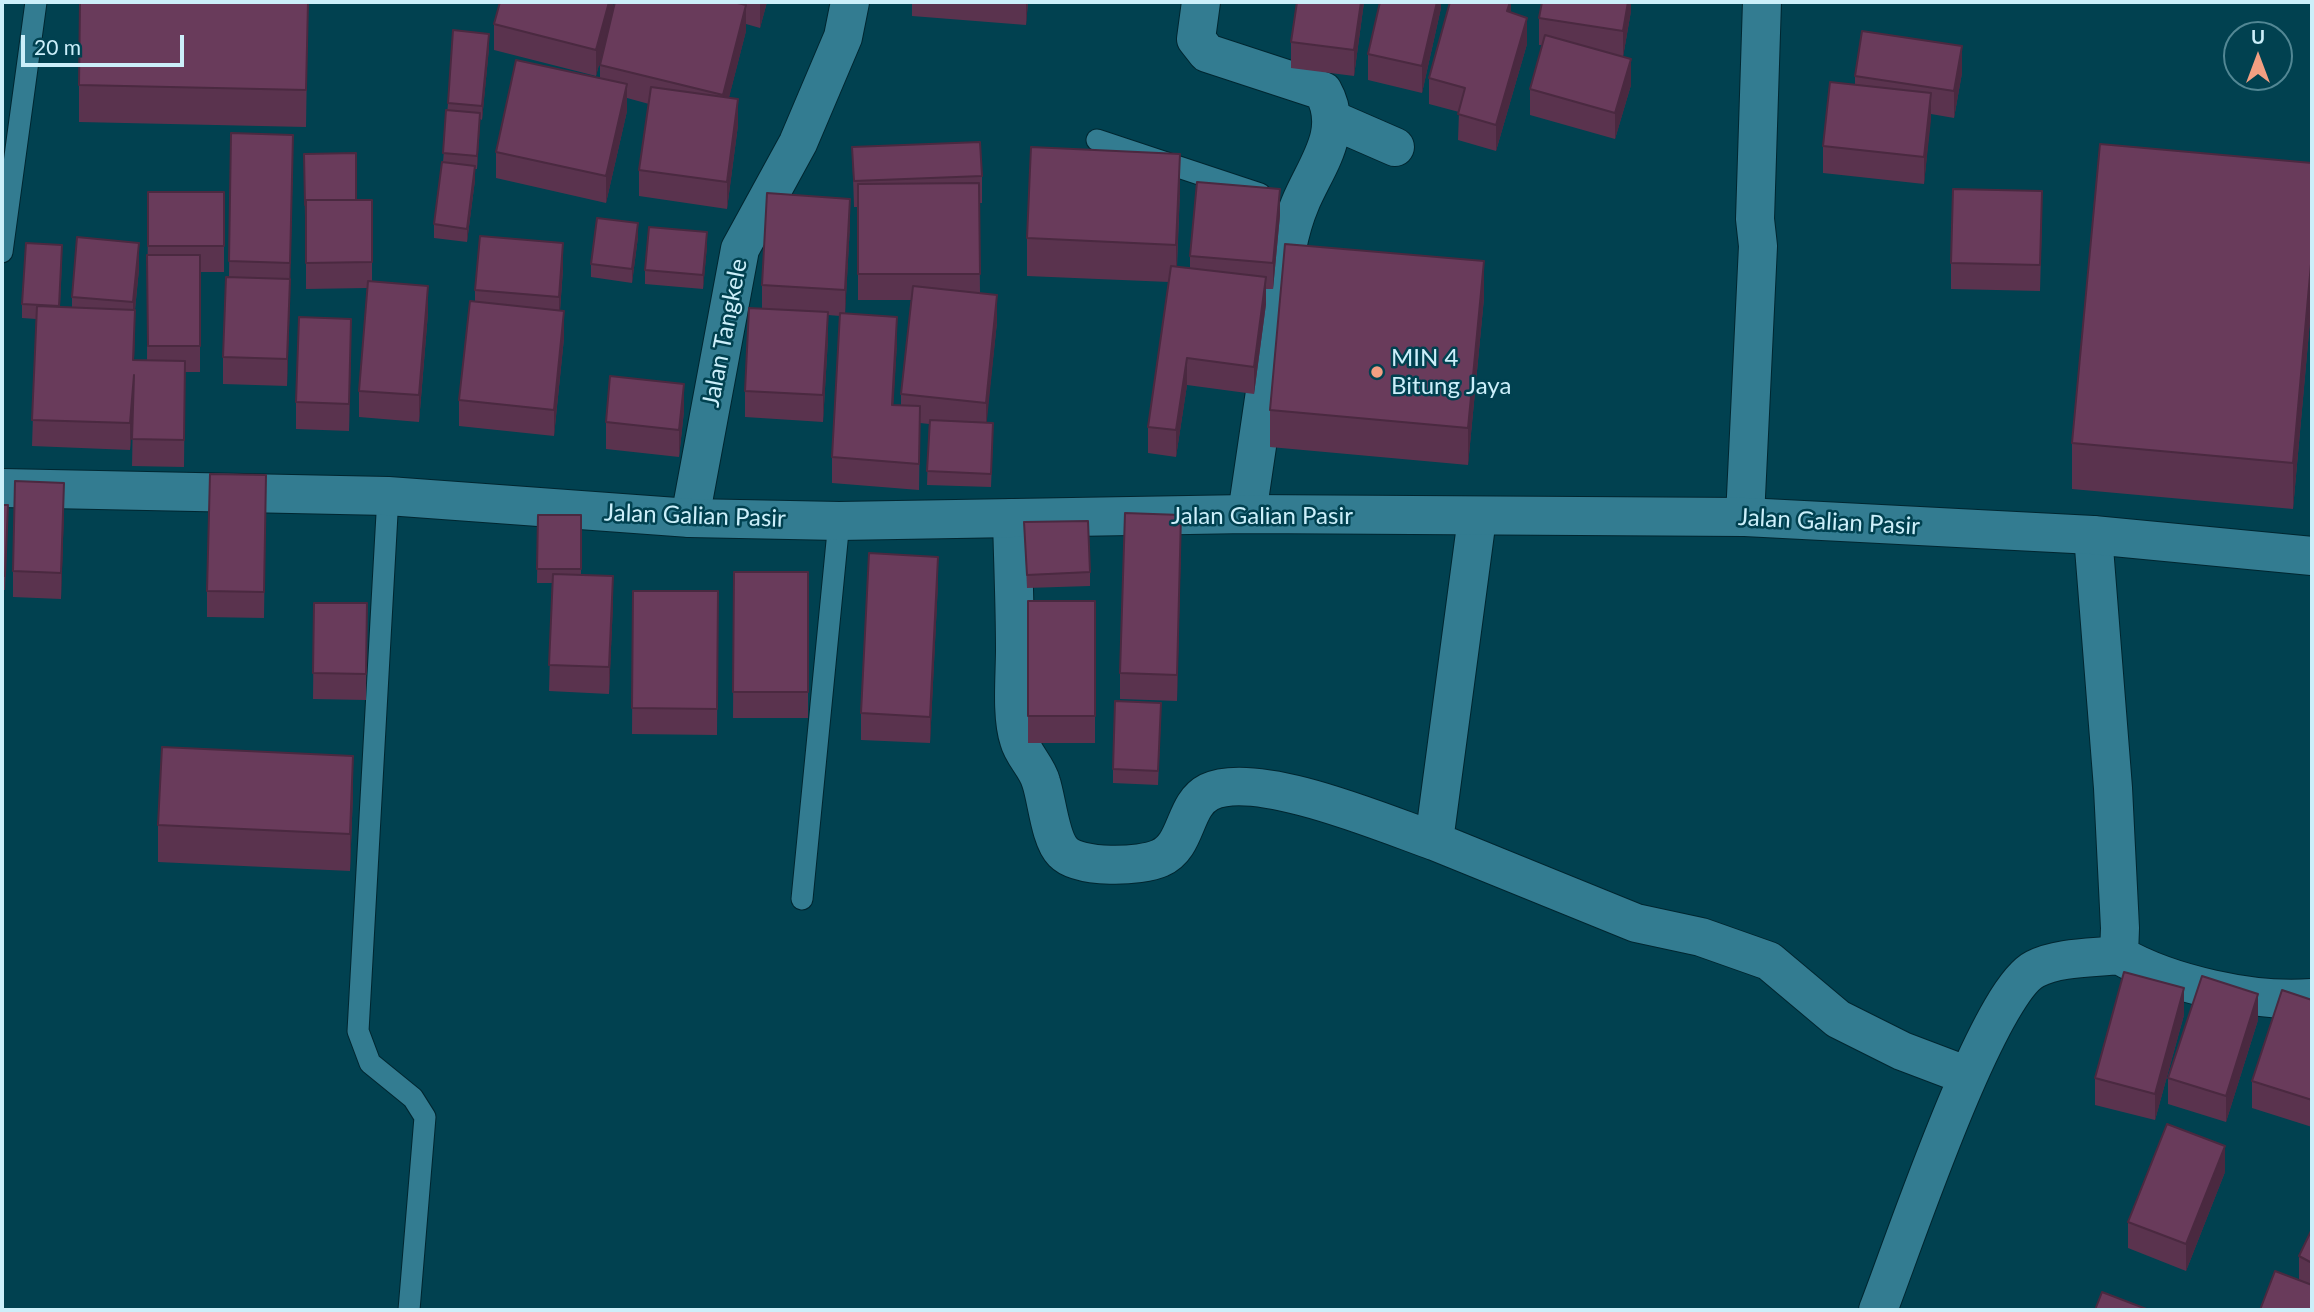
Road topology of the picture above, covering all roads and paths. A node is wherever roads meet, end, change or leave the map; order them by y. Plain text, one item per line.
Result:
1 (36, 2) edge
2 (850, 2) edge
3 (1200, 2) edge
4 (1762, 2) edge
5 (1333, 120) junction
6 (1097, 140) dead end
7 (1395, 147) dead end
8 (1299, 206) junction
9 (2, 252) edge
10 (2, 488) edge
11 (388, 496) junction
12 (1247, 514) junction
13 (1745, 517) junction
14 (690, 518) junction
15 (1012, 518) junction
16 (1477, 518) junction
17 (839, 521) junction
18 (2093, 535) junction
19 (2312, 555) edge
20 (1434, 841) junction
21 (803, 899) dead end
22 (2119, 955) junction
23 (2312, 998) edge
24 (1968, 1076) junction
25 (409, 1310) edge
26 (1878, 1310) edge

1 - 9 lane
2 - 14 street, Jalan Tangkele
3 - 5 street
4 - 13 street
5 - 7 street
5 - 8 street
6 - 8 lane
8 - 12 street
10 - 11 street, Jalan Galian Pasir
11 - 14 street, Jalan Galian Pasir
11 - 25 lane
12 - 15 street, Jalan Galian Pasir
12 - 16 street, Jalan Galian Pasir
13 - 16 street, Jalan Galian Pasir
13 - 18 street, Jalan Galian Pasir
14 - 17 street, Jalan Galian Pasir
15 - 17 street, Jalan Galian Pasir
15 - 20 street
16 - 20 street
17 - 21 lane
18 - 19 street, Jalan Galian Pasir
18 - 22 street
20 - 24 street
22 - 23 street
22 - 24 street
24 - 26 street

